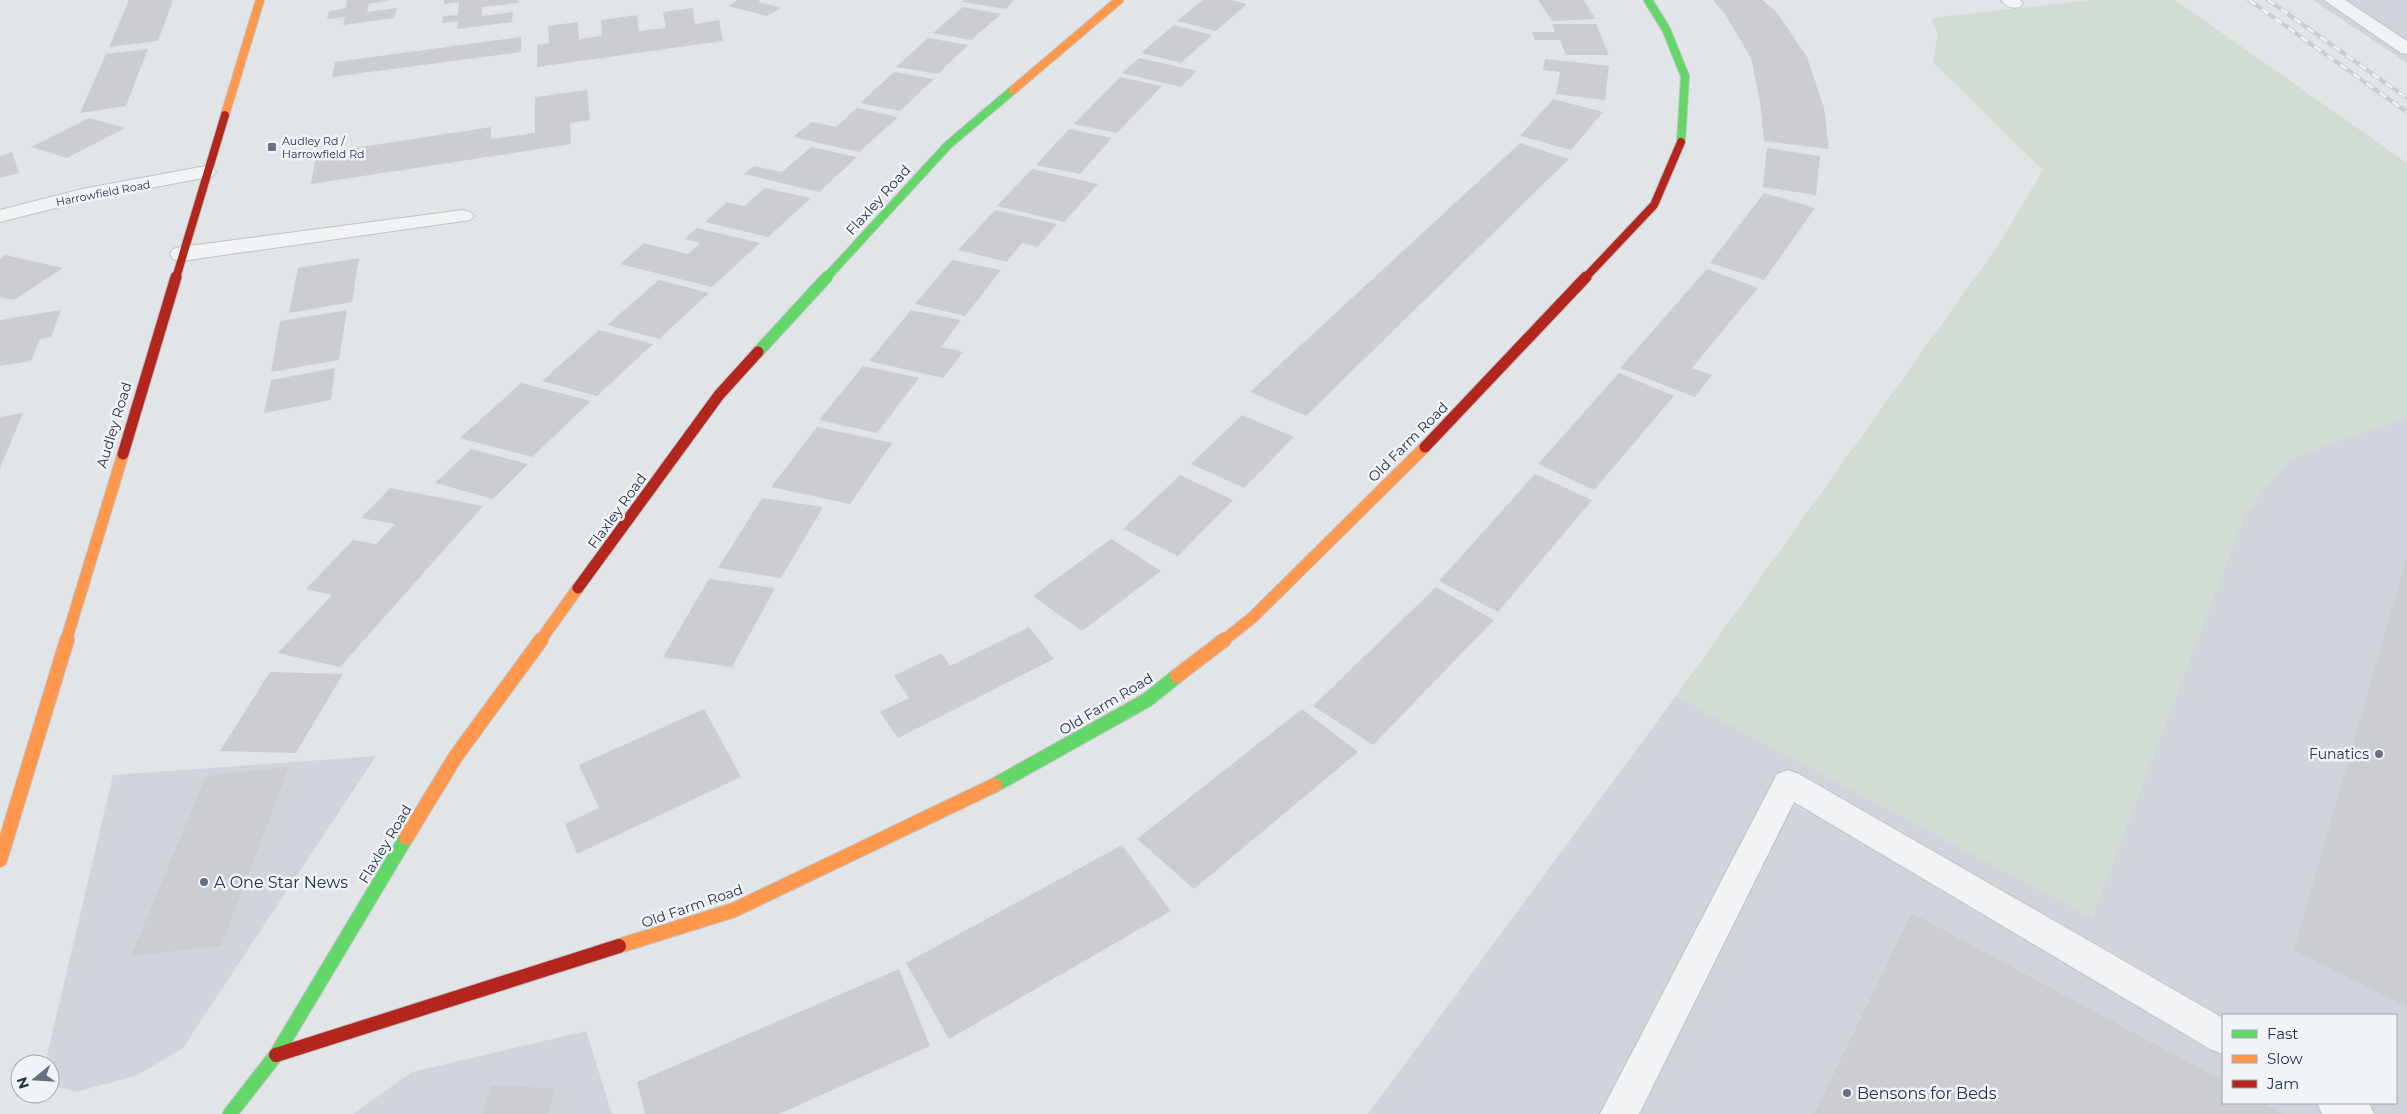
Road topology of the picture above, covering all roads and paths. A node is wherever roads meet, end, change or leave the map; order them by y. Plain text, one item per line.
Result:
1 (260, 0) edge
2 (1119, 0) edge
3 (1648, 0) edge
4 (2333, 0) edge
5 (2407, 49) edge
6 (206, 172) junction
7 (0, 216) edge
8 (463, 216) dead end
9 (182, 254) junction
10 (0, 860) edge
11 (2222, 1036) edge
12 (276, 1055) junction
13 (2338, 1104) edge
14 (230, 1114) edge
15 (1619, 1114) edge
16 (2355, 1114) edge

1 - 6 street, Audley Road
2 - 12 street, Flaxley Road
3 - 12 street, Old Farm Road
4 - 5 street
6 - 7 street, Harrowfield Road
6 - 9 street, Audley Road
8 - 9 street
9 - 10 street, Audley Road
11 - 15 street
12 - 14 street, Flaxley Road
13 - 16 street

